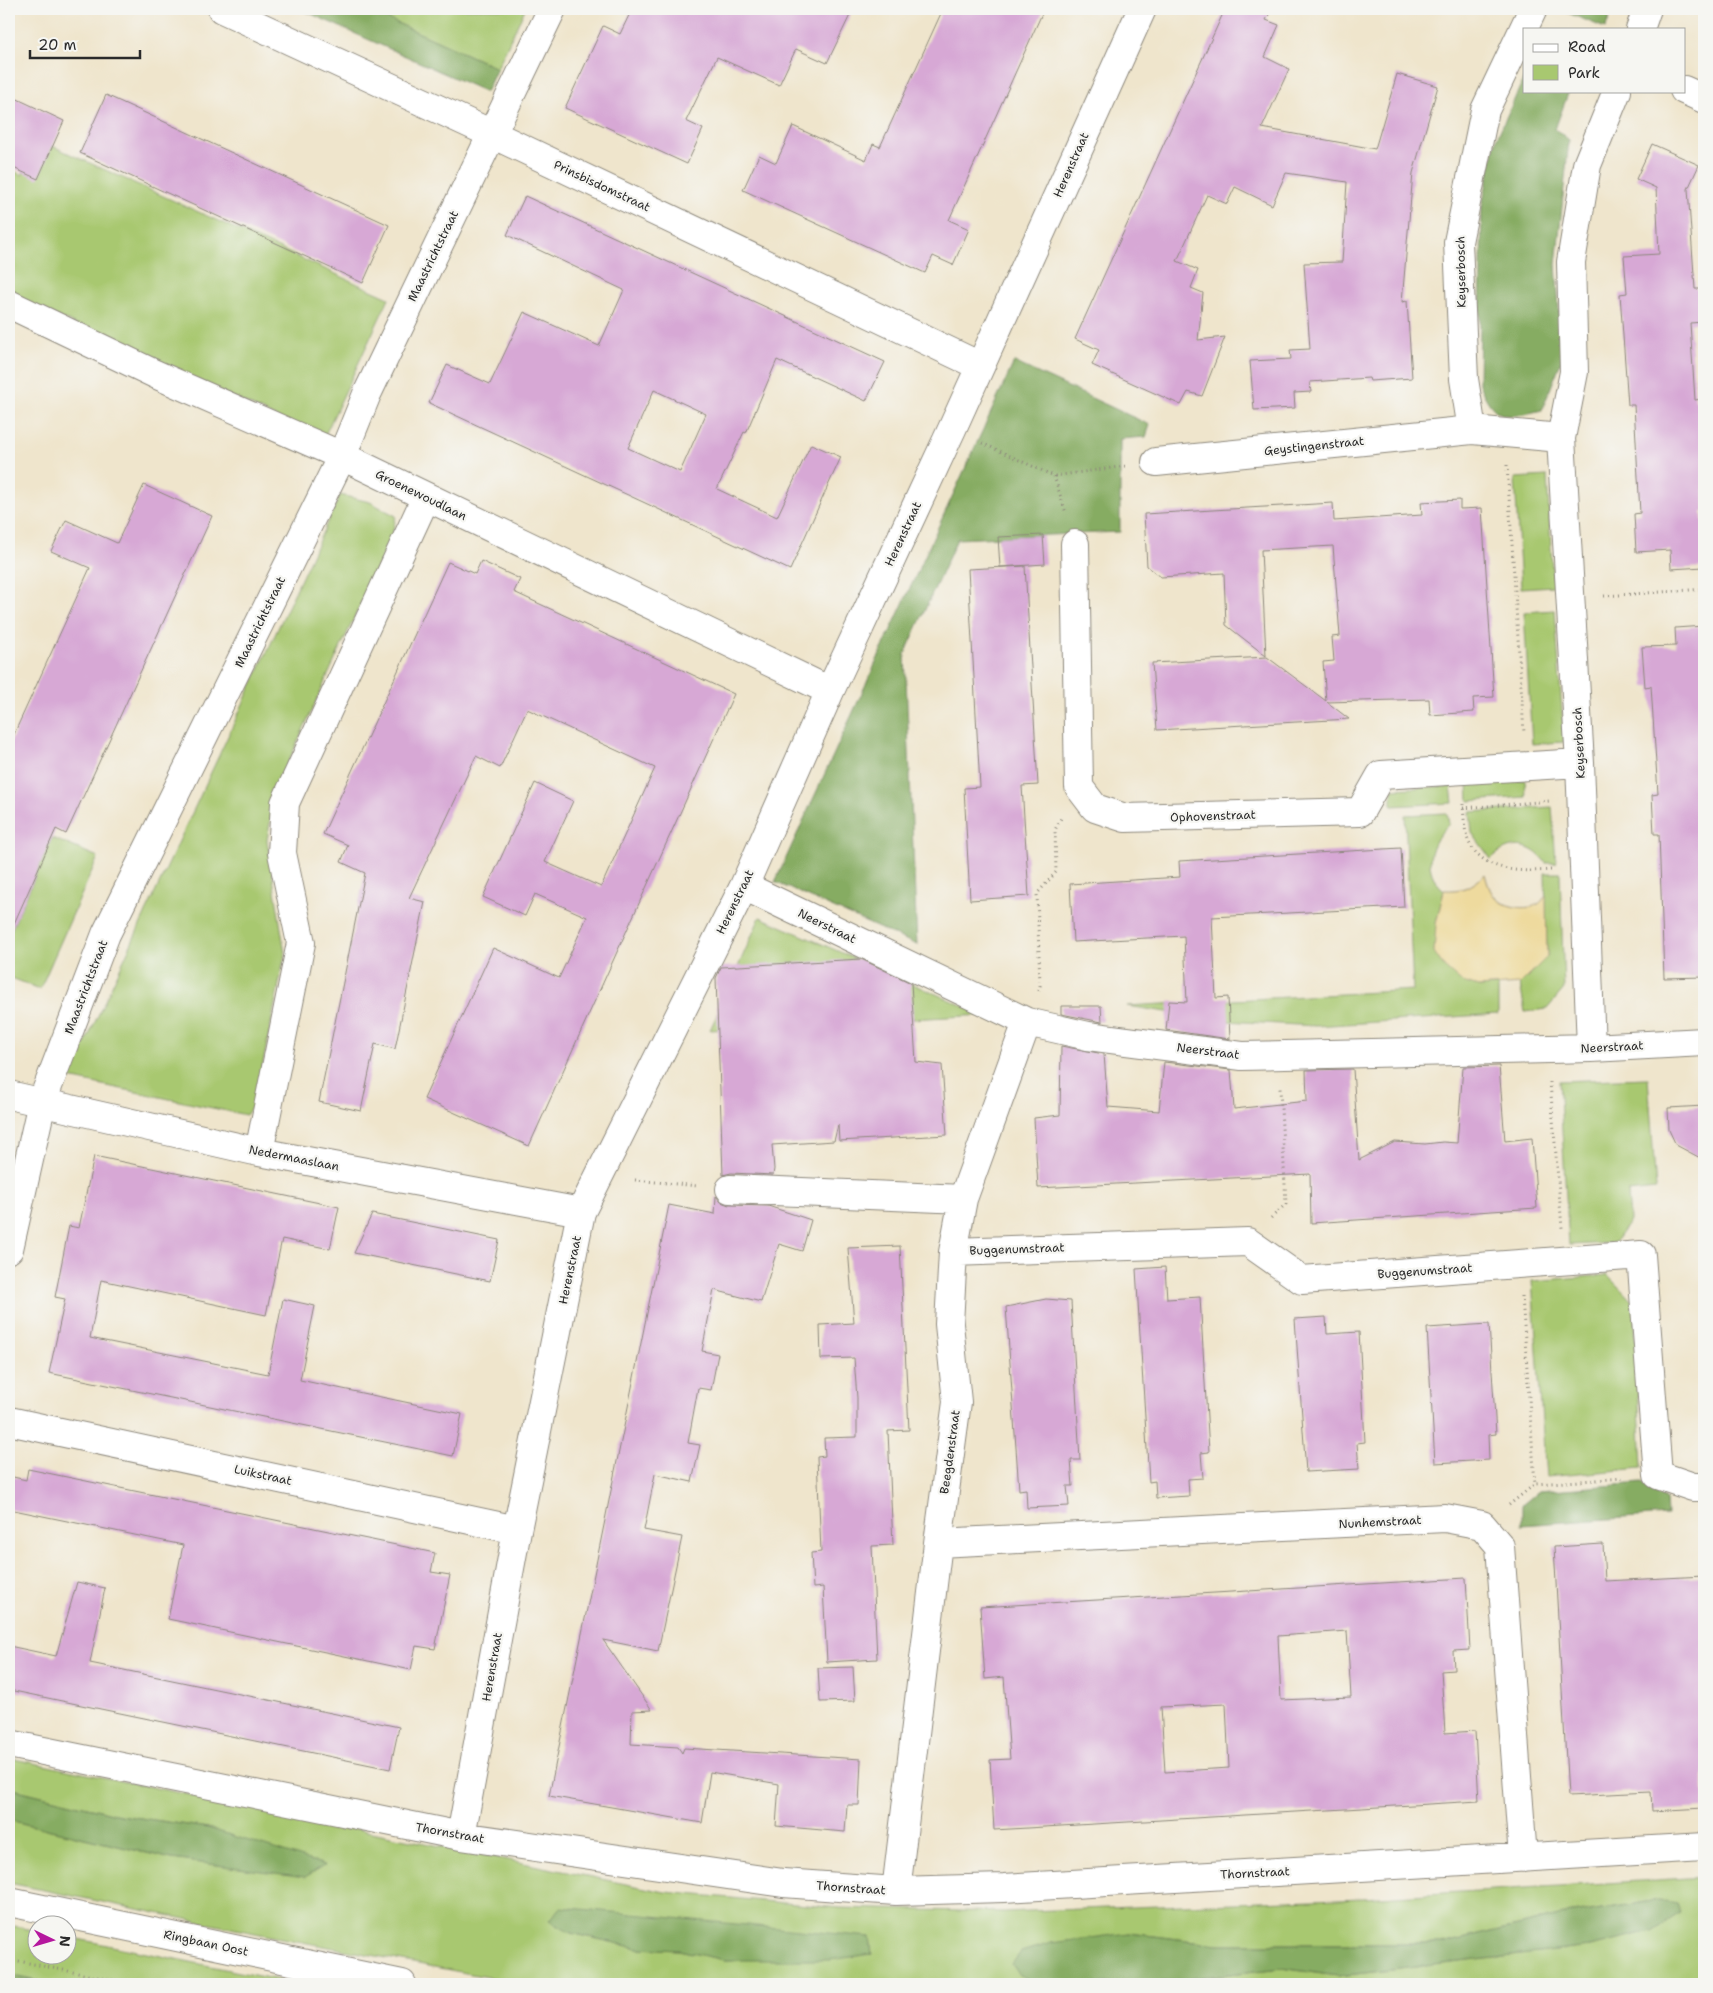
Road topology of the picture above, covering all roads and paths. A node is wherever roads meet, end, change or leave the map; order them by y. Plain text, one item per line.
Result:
1 (222, 9) edge
2 (552, 9) edge
3 (1142, 9) edge
4 (1647, 9) edge
5 (1640, 28) edge
6 (1523, 42) edge
7 (1686, 91) edge
8 (1617, 92) edge
9 (1704, 99) edge
10 (492, 134) junction
11 (9, 304) edge
12 (980, 366) junction
13 (952, 429) junction
14 (1472, 430) junction
15 (1505, 432) junction
16 (1561, 438) junction
17 (342, 456) junction
18 (1156, 462) joint
19 (1054, 476) junction
20 (426, 498) junction
21 (1075, 544) joint
22 (1704, 589) edge
23 (1571, 598) junction
24 (830, 691) junction
25 (1580, 763) junction
26 (1526, 767) junction
27 (1460, 771) junction
28 (1079, 787) junction
29 (1582, 799) junction
30 (1528, 803) junction
31 (1463, 808) junction
32 (1584, 867) junction
33 (744, 886) junction
34 (1027, 1022) junction
35 (1704, 1042) edge
36 (1591, 1048) junction
37 (1547, 1049) junction
38 (1279, 1055) junction
39 (9, 1095) edge
40 (42, 1102) junction
41 (259, 1152) junction
42 (599, 1176) junction
43 (730, 1189) joint
44 (963, 1199) junction
45 (581, 1212) junction
46 (1248, 1242) junction
47 (9, 1249) edge
48 (953, 1252) junction
49 (1565, 1261) junction
50 (1519, 1264) junction
51 (9, 1420) edge
52 (1658, 1475) junction
53 (1535, 1484) junction
54 (1704, 1487) edge
55 (1482, 1525) junction
56 (516, 1530) junction
57 (938, 1543) junction
58 (9, 1744) edge
59 (461, 1836) junction
60 (1704, 1847) edge
61 (1524, 1858) junction
62 (896, 1891) junction
63 (9, 1902) edge
64 (9, 1959) edge
65 (132, 1984) edge
66 (402, 1984) edge

1 - 10 street, Prinsbisdomstraat
2 - 10 street, Maastrichtstraat
3 - 12 street, Herenstraat
4 - 5 street
6 - 14 street, Keyserbosch
7 - 9 street
8 - 16 street, Keyserbosch
10 - 12 street, Prinsbisdomstraat
10 - 17 street, Maastrichtstraat
11 - 17 street, Groenewoudlaan
12 - 13 street, Herenstraat
13 - 19 path
13 - 24 street, Herenstraat
14 - 15 street
14 - 18 street, Geystingenstraat
15 - 16 street
15 - 26 path
16 - 23 street, Keyserbosch
17 - 20 street, Groenewoudlaan
17 - 40 street, Maastrichtstraat
18 - 19 path
19 - 21 path
20 - 24 street, Groenewoudlaan
20 - 41 street
21 - 28 street
22 - 23 path
23 - 25 street, Keyserbosch
24 - 33 street, Herenstraat
25 - 26 street, Ophovenstraat
25 - 29 street, Keyserbosch
26 - 27 street, Ophovenstraat
26 - 30 path
27 - 28 street, Ophovenstraat
27 - 31 path
28 - 34 path
29 - 30 path
29 - 32 street, Keyserbosch
30 - 31 path
31 - 32 path
32 - 36 street, Keyserbosch
33 - 34 street, Neerstraat
33 - 42 street, Herenstraat
34 - 38 street, Neerstraat
34 - 44 street, Beegdenstraat
35 - 36 street, Neerstraat
36 - 37 street, Neerstraat
37 - 38 street, Neerstraat
37 - 49 path
38 - 46 path
39 - 40 street, Nedermaaslaan
40 - 41 street, Nedermaaslaan
40 - 47 street, Maastrichtstraat
41 - 45 street, Nedermaaslaan
42 - 43 path
42 - 45 street, Herenstraat
43 - 44 street
44 - 48 street, Beegdenstraat
45 - 56 street, Herenstraat
46 - 48 street, Buggenumstraat
46 - 50 street, Buggenumstraat
48 - 57 street, Beegdenstraat
49 - 50 street, Buggenumstraat
49 - 52 street, Buggenumstraat
50 - 53 path
51 - 56 street, Luikstraat
52 - 53 path
52 - 54 street
53 - 55 path
55 - 57 street, Nunhemstraat
55 - 61 street
56 - 59 street, Herenstraat
57 - 62 street, Beegdenstraat
58 - 59 street, Thornstraat
59 - 62 street, Thornstraat
60 - 61 street, Thornstraat
61 - 62 street, Thornstraat
63 - 66 street, Ringbaan Oost
64 - 65 path

